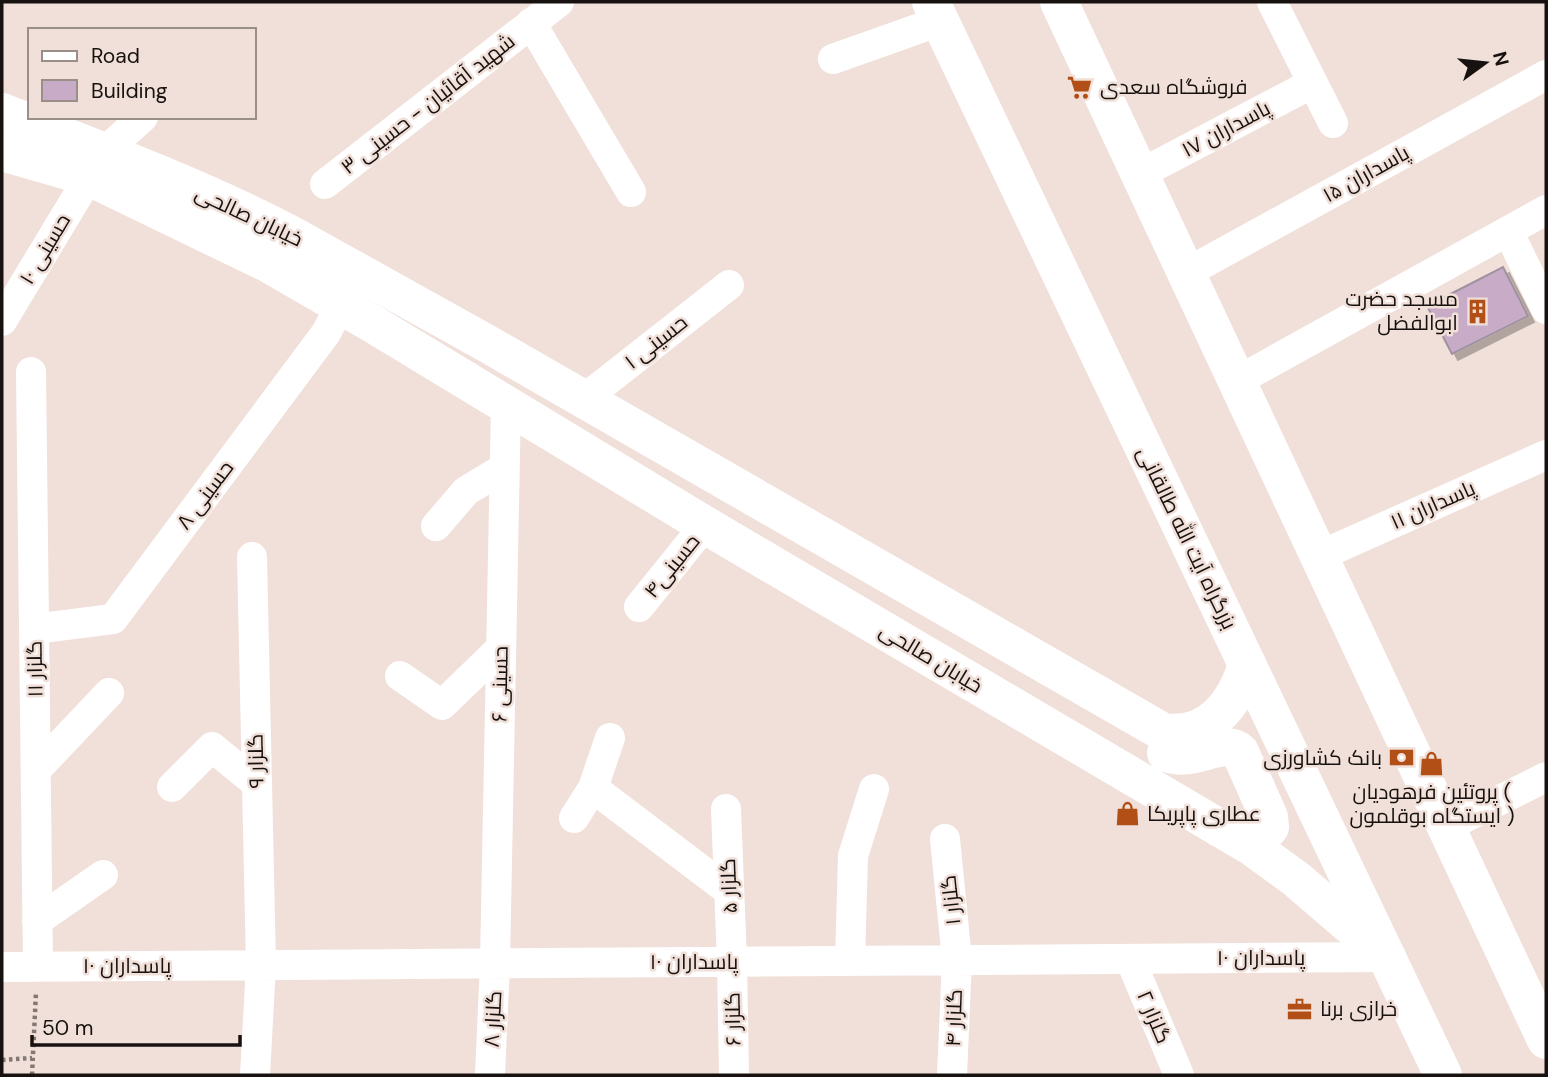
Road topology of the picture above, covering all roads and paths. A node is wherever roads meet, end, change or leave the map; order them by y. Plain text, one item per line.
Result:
1 (1059, 2) edge
2 (1272, 2) edge
3 (548, 9) edge
4 (936, 11) edge
5 (833, 59) dead end
6 (1546, 75) edge
7 (1313, 83) junction
8 (2, 112) edge
9 (141, 119) edge
10 (1333, 123) dead end
11 (2, 152) edge
12 (96, 165) junction
13 (1140, 174) junction
14 (325, 184) dead end
15 (631, 192) dead end
16 (1546, 210) edge
17 (1508, 231) junction
18 (1186, 273) junction
19 (729, 285) dead end
20 (341, 305) junction
21 (1546, 309) edge
22 (2, 321) edge
23 (31, 372) dead end
24 (461, 378) joint
25 (1237, 380) junction
26 (584, 399) junction
27 (506, 404) junction
28 (1546, 454) edge
29 (504, 468) junction
30 (705, 525) junction
31 (436, 526) dead end
32 (1319, 556) junction
33 (252, 557) dead end
34 (639, 607) dead end
35 (34, 629) junction
36 (501, 648) junction
37 (1247, 664) junction
38 (400, 676) dead end
39 (109, 693) dead end
40 (1109, 701) junction
41 (610, 738) dead end
42 (36, 770) junction
43 (1546, 777) edge
44 (257, 784) junction
45 (172, 787) dead end
46 (593, 788) junction
47 (874, 789) dead end
48 (726, 809) dead end
49 (574, 818) dead end
50 (1446, 827) junction
51 (1219, 828) junction
52 (944, 839) dead end
53 (103, 875) dead end
54 (729, 891) junction
55 (37, 920) junction
56 (1387, 957) junction
57 (1130, 959) junction
58 (957, 960) junction
59 (850, 961) junction
60 (732, 962) junction
61 (495, 963) junction
62 (261, 965) junction
63 (38, 966) junction
64 (2, 967) edge
65 (1546, 1040) edge
66 (33, 1058) junction
67 (2, 1060) edge
68 (32, 1075) edge
69 (255, 1075) edge
70 (490, 1075) edge
71 (733, 1075) edge
72 (952, 1075) edge
73 (1179, 1075) edge
74 (1444, 1075) edge

1 - 13 main road
2 - 7 street
3 - 14 street, شهید آقائیان - حسینی ۳
3 - 15 street
4 - 5 street
4 - 37 main road, بزرگراه آیت الله طالقانی
6 - 18 street, پاسداران ۱۵
7 - 10 street
7 - 13 street, پاسداران ۱۷
8 - 12 main road, خيابان صالحی
9 - 12 street, حسینی ۱۰
11 - 12 main road, خيابان صالحی
12 - 20 main road, خيابان صالحی
12 - 22 street, حسینی ۱۰
12 - 26 main road, خيابان صالحی
13 - 18 main road
16 - 17 street
17 - 21 street
17 - 25 street
18 - 25 main road
19 - 26 street, حسینی ۱
20 - 24 main road, خيابان صالحی
20 - 35 street, حسینی ۸
23 - 35 street, گلزار ١١
24 - 27 main road, خیابان صالحی
25 - 32 main road
26 - 40 main road
27 - 29 street, حسینی ۶
27 - 30 main road, خیابان صالحی
28 - 32 street, پاسداران ١١
29 - 31 street
29 - 36 street, حسینی ۶
30 - 34 street, حسینی۴
30 - 51 main road, خیابان صالحی
32 - 50 main road
33 - 44 street, گلزار ٩
35 - 42 street, گلزار ١١
36 - 38 street
36 - 61 street, حسینی ۶
37 - 40 main road
37 - 56 main road, بزرگراه آیت الله طالقانی
39 - 42 street
40 - 51 main road
41 - 46 street
42 - 55 street, گلزار ١١
43 - 50 street
44 - 45 street
44 - 62 street, گلزار ٩
46 - 49 street
46 - 54 street
47 - 59 street
48 - 54 street, گلزار ۵
50 - 65 main road
51 - 56 main road, خیابان صالحی
52 - 58 street, گلزار ۱
53 - 55 street
54 - 60 street, گلزار ۵
55 - 63 street, گلزار ١١
56 - 57 street, پاسداران ١٠
56 - 74 main road, بزرگراه آیت الله طالقانی
57 - 58 street, پاسداران ١٠
57 - 73 street, گلزار ۲
58 - 59 street, پاسداران ١٠
58 - 72 street, گلزار ۴
59 - 60 street, پاسداران ١٠
60 - 61 street, پاسداران ١٠
60 - 71 street, گلزار ۶
61 - 62 street, پاسداران ١٠
61 - 70 street, گلزار ۸
62 - 63 street, پاسداران ١٠
62 - 69 street, گلزار ٩
63 - 64 street, پاسداران ١٠
63 - 66 path
66 - 67 path
66 - 68 path

